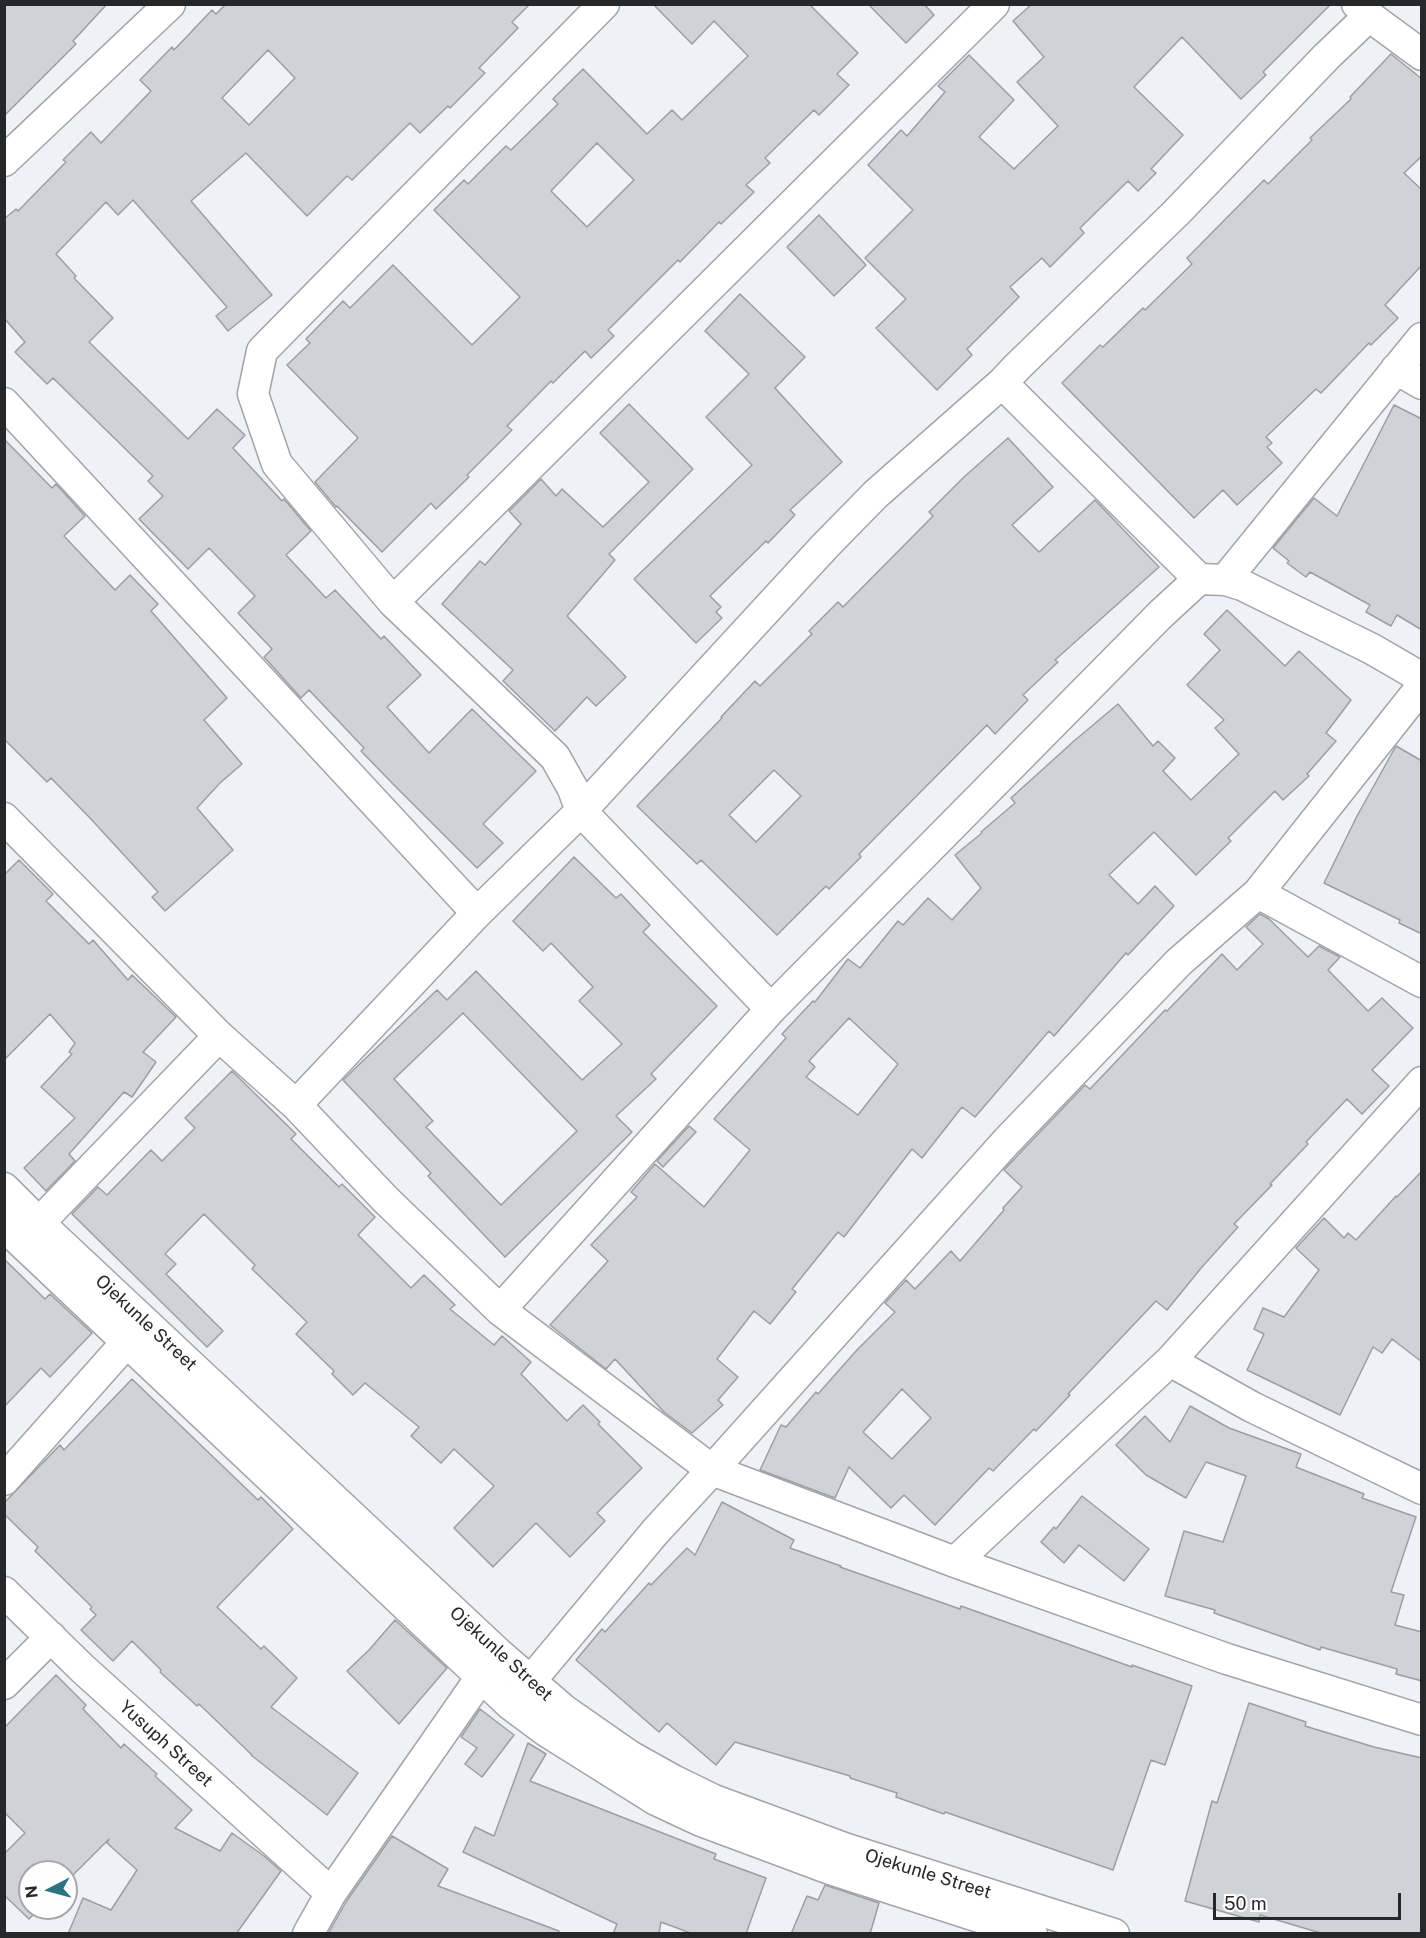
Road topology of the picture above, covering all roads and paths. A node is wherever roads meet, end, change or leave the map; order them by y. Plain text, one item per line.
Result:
1 (170, 4) edge
2 (604, 4) edge
3 (994, 4) edge
4 (1363, 10) edge
5 (1422, 55) edge
6 (4, 161) edge
7 (1422, 338) edge
8 (1396, 369) junction
9 (1002, 383) junction
10 (1422, 384) edge
11 (4, 403) edge
12 (1212, 580) junction
13 (393, 602) junction
14 (1422, 678) edge
15 (1422, 687) edge
16 (581, 811) junction
17 (4, 818) edge
18 (1258, 893) junction
19 (477, 913) junction
20 (1422, 982) edge
21 (771, 1009) junction
22 (219, 1036) junction
23 (1422, 1082) edge
24 (296, 1105) junction
25 (4, 1188) edge
26 (39, 1223) junction
27 (4, 1226) edge
28 (500, 1310) junction
29 (126, 1343) junction
30 (1170, 1361) junction
31 (712, 1470) junction
32 (4, 1480) edge
33 (1422, 1489) edge
34 (956, 1562) junction
35 (4, 1592) edge
36 (51, 1637) junction
37 (490, 1664) junction
38 (531, 1682) junction
39 (4, 1684) edge
40 (511, 1705) junction
41 (1422, 1720) edge
42 (331, 1893) junction
43 (1029, 1927) edge
44 (308, 1934) edge
45 (1114, 1934) edge

1 - 6 street
2 - 13 street
3 - 13 street
4 - 5 street
4 - 9 street
7 - 8 street
8 - 10 street
8 - 12 street
9 - 12 street
9 - 16 street
11 - 19 street
12 - 14 street
12 - 21 street
13 - 16 street
15 - 18 street
16 - 19 street
16 - 21 street
17 - 22 street
18 - 20 street
18 - 31 street
19 - 24 street
21 - 28 street
22 - 24 street
22 - 26 street
23 - 30 street
24 - 28 street
25 - 26 street, Ojekunle Street
26 - 37 street, Ojekunle Street
27 - 29 street, Ojekunle Street
28 - 31 street
29 - 32 street
29 - 37 street, Ojekunle Street
30 - 33 street
30 - 34 street
31 - 34 street
31 - 38 street
34 - 41 street
35 - 36 street, Yusuph Street
36 - 39 street
36 - 42 street, Yusuph Street
37 - 38 street, Ojekunle Street
37 - 40 street, Ojekunle Street
37 - 42 street
38 - 40 street
38 - 43 street, Ojekunle Street
40 - 43 street, Ojekunle Street
42 - 44 street
43 - 45 street, Ojekunle Street

